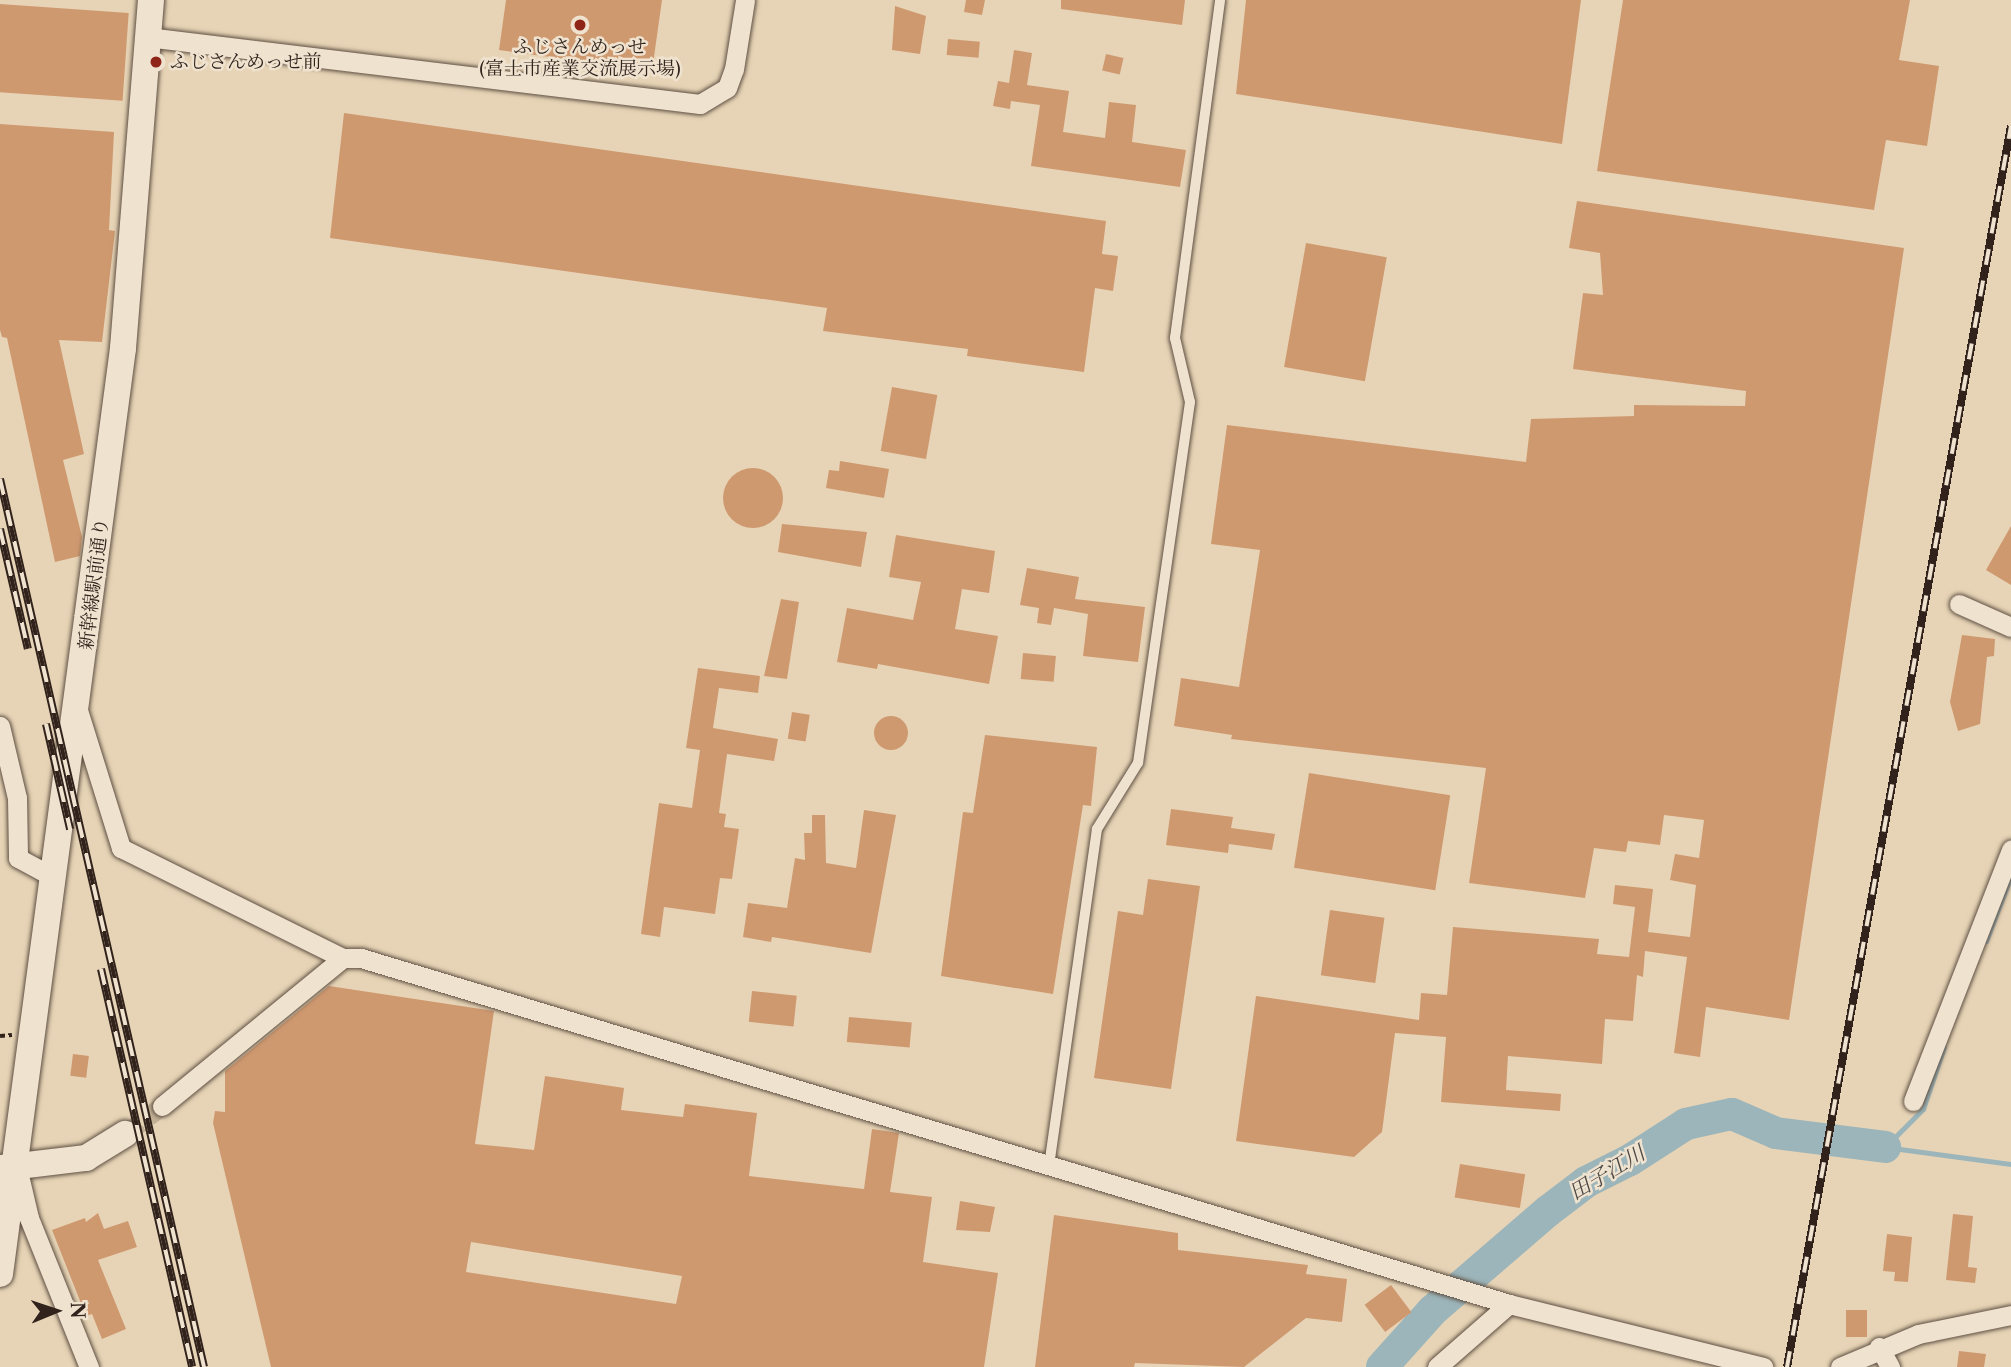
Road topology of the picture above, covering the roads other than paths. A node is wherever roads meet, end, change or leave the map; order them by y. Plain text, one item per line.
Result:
1 (151, 0) edge
2 (745, 0) edge
3 (1220, 0) edge
4 (147, 37) junction
5 (1959, 604) dead end
6 (2011, 627) edge
7 (78, 710) junction
8 (0, 726) edge
9 (8, 799) edge
10 (2011, 849) edge
11 (55, 878) junction
12 (343, 958) junction
13 (1913, 1101) dead end
14 (162, 1106) tunnel mouth
15 (125, 1134) tunnel mouth
16 (8, 1167) edge
17 (1048, 1168) junction
18 (0, 1274) edge
19 (1509, 1304) junction
20 (2011, 1315) edge
21 (1879, 1347) junction
22 (89, 1367) edge
23 (1437, 1367) edge
24 (1763, 1367) edge
25 (1839, 1367) edge
26 (1890, 1367) edge

1 - 4 street, 新幹線駅前通り
2 - 4 street
3 - 17 lane
4 - 7 street, 新幹線駅前通り
5 - 6 street
7 - 11 street, 新幹線駅前通り
7 - 12 street
8 - 9 street
9 - 11 street
10 - 13 street
11 - 16 street, 新幹線駅前通り
12 - 14 street
12 - 17 street
15 - 16 street
16 - 18 street, 新幹線駅前通り
16 - 22 street
17 - 19 street
19 - 23 street
19 - 24 street
20 - 21 street
21 - 25 street
21 - 26 street

